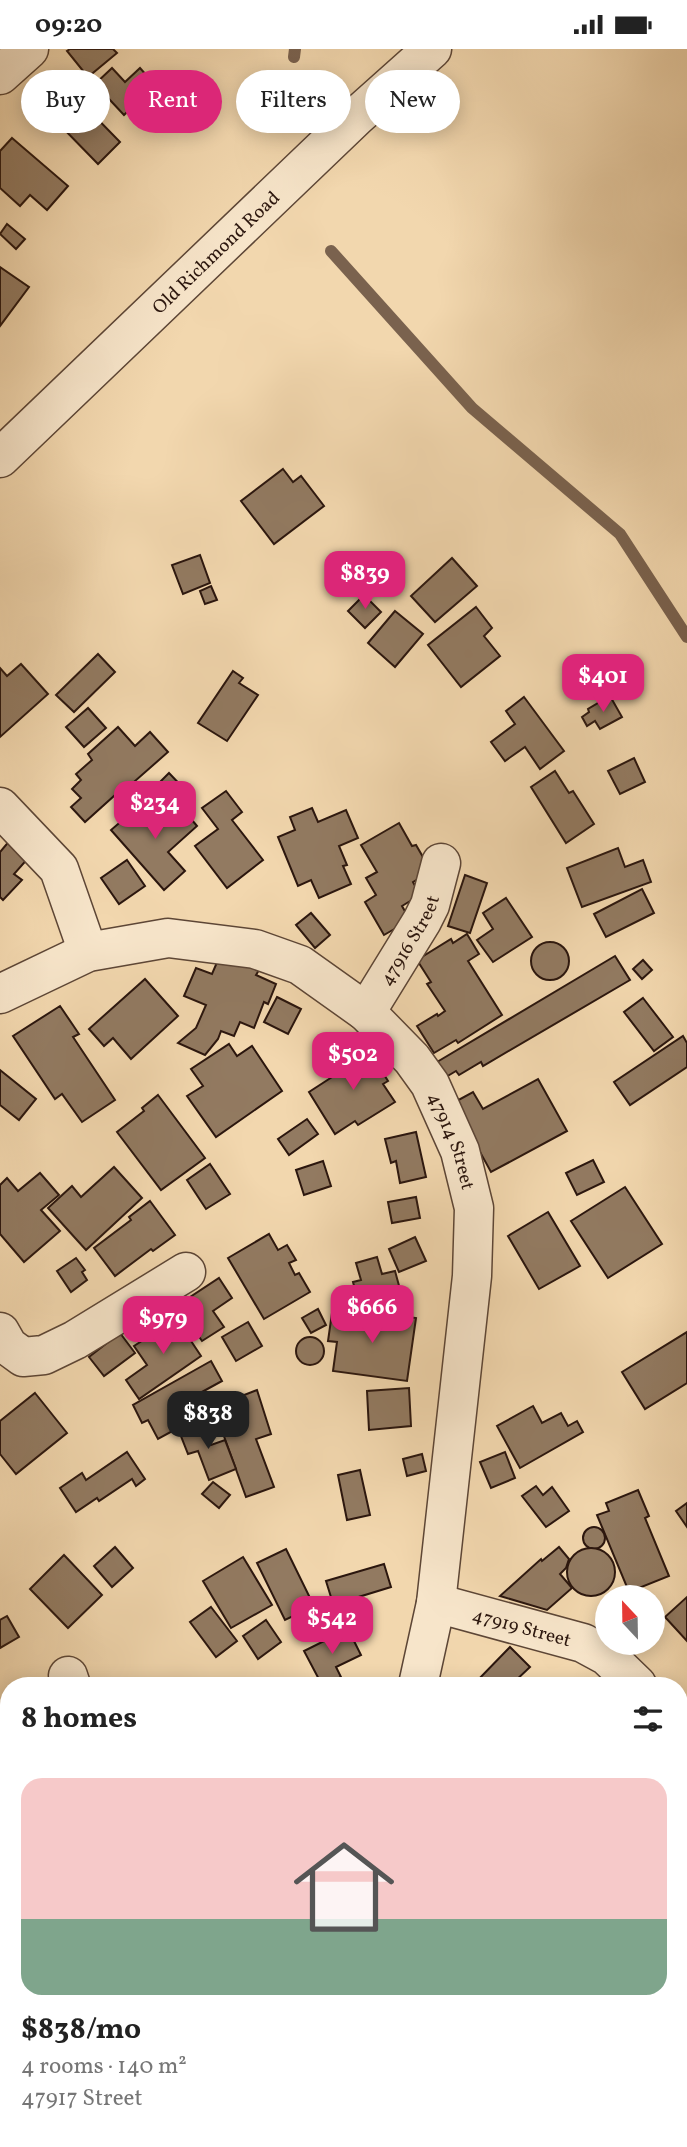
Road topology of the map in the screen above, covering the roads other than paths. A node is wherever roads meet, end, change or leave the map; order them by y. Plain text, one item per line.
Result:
1 (29, 49) edge
2 (432, 49) edge
3 (0, 75) edge
4 (0, 458) edge
5 (0, 807) edge
6 (441, 863) dead end
7 (88, 952) junction
8 (0, 994) edge
9 (366, 1012) junction
10 (186, 1272) dead end
11 (0, 1332) edge
12 (436, 1603) junction
13 (420, 1677) edge
14 (629, 1677) edge

1 - 3 street
2 - 4 street, Old Richmond Road
5 - 7 street
6 - 9 street, 47916 Street
7 - 8 street, 47914 Street
7 - 9 street, 47914 Street
9 - 12 street, 47914 Street
10 - 11 street
12 - 13 street, 47914 Street
12 - 14 street, 47919 Street

